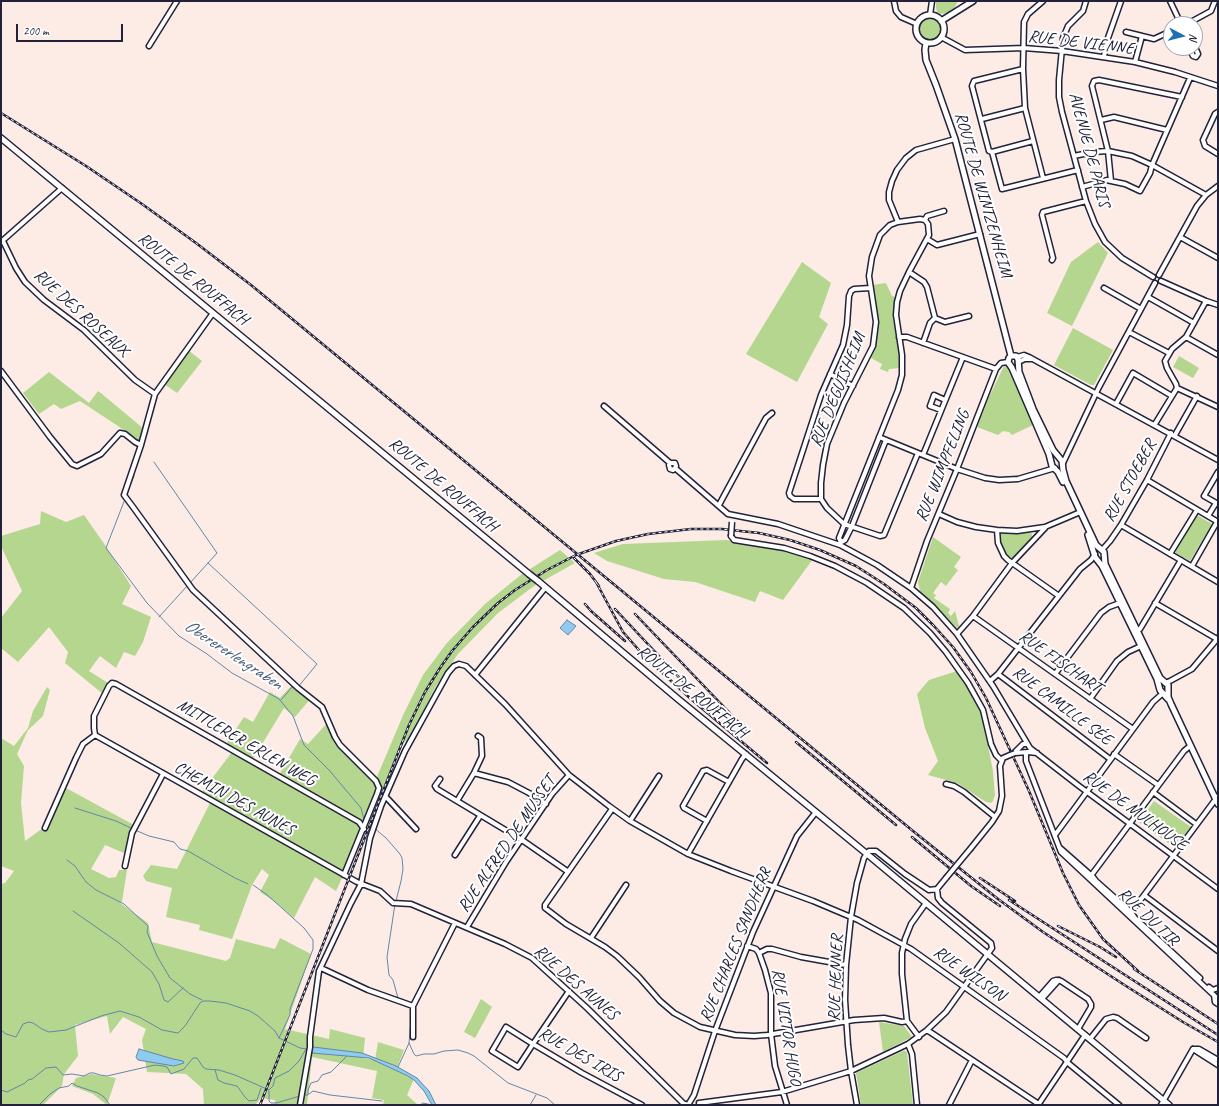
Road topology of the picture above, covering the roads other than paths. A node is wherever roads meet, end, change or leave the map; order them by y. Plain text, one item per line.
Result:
1 (177, 1) edge
2 (894, 1) edge
3 (932, 1) edge
4 (973, 1) edge
5 (1043, 1) edge
6 (1086, 1) edge
7 (1121, 1) edge
8 (1170, 1) edge
9 (1215, 1) edge
10 (930, 15) junction
11 (1177, 16) edge
12 (1202, 16) edge
13 (941, 21) junction
14 (917, 24) junction
15 (1126, 32) dead end
16 (1163, 35) edge
17 (1142, 36) junction
18 (941, 38) junction
19 (926, 43) junction
20 (149, 46) dead end
21 (1024, 48) junction
22 (1062, 51) junction
23 (1104, 56) junction
24 (1136, 62) junction
25 (1023, 69) junction
26 (1190, 78) junction
27 (1218, 86) edge
28 (1182, 97) junction
29 (1025, 108) junction
30 (1218, 112) edge
31 (982, 119) junction
32 (1101, 120) junction
33 (1167, 130) junction
34 (1, 138) edge
35 (955, 139) junction
36 (1033, 141) junction
37 (1108, 151) junction
38 (992, 152) junction
39 (1218, 154) edge
40 (1074, 156) junction
41 (1152, 165) junction
42 (1078, 170) junction
43 (1043, 178) junction
44 (1111, 181) junction
45 (1218, 186) edge
46 (1082, 187) junction
47 (62, 188) junction
48 (1206, 195) junction
49 (1086, 201) junction
50 (944, 211) dead end
51 (925, 220) junction
52 (898, 222) junction
53 (980, 234) junction
54 (1180, 237) junction
55 (927, 239) junction
56 (2, 242) edge
57 (1218, 258) edge
58 (1052, 260) dead end
59 (909, 272) junction
60 (1159, 275) junction
61 (1153, 277) junction
62 (1161, 281) junction
63 (1155, 283) junction
64 (870, 288) junction
65 (1104, 288) dead end
66 (1148, 297) junction
67 (1206, 301) junction
68 (1218, 305) edge
69 (1141, 308) junction
70 (213, 313) junction
71 (969, 316) dead end
72 (935, 318) junction
73 (1194, 323) junction
74 (1129, 332) junction
75 (899, 337) junction
76 (1186, 337) junction
77 (923, 343) junction
78 (1169, 353) junction
79 (1218, 355) edge
80 (1012, 356) junction
81 (963, 357) junction
82 (1018, 359) junction
83 (1009, 363) junction
84 (996, 369) junction
85 (1, 371) edge
86 (830, 374) junction
87 (853, 386) junction
88 (1177, 388) junction
89 (1096, 393) junction
90 (155, 394) junction
91 (1172, 396) junction
92 (1197, 396) junction
93 (946, 400) junction
94 (1116, 404) junction
95 (604, 406) dead end
96 (1218, 407) edge
97 (941, 410) junction
98 (772, 413) dead end
99 (1155, 424) junction
100 (1173, 434) junction
101 (879, 437) junction
102 (886, 440) junction
103 (141, 445) junction
104 (1070, 447) junction
105 (918, 453) junction
106 (923, 455) junction
107 (1058, 458) junction
108 (1218, 460) edge
109 (1052, 463) junction
110 (1063, 464) junction
111 (957, 468) junction
112 (1055, 468) junction
113 (1043, 472) junction
114 (1218, 472) edge
115 (1147, 480) junction
116 (821, 499) junction
117 (1217, 504) edge
118 (719, 505) junction
119 (1197, 510) junction
120 (1078, 513) junction
121 (939, 514) junction
122 (732, 516) junction
123 (1208, 516) junction
124 (1218, 522) edge
125 (844, 524) junction
126 (1121, 525) junction
127 (852, 526) junction
128 (1045, 527) junction
129 (997, 530) junction
130 (840, 543) junction
131 (1104, 554) junction
132 (1170, 554) junction
133 (1096, 557) junction
134 (1181, 560) junction
135 (1012, 563) junction
136 (1192, 566) junction
137 (1218, 582) edge
138 (545, 588) junction
139 (911, 588) junction
140 (1059, 596) junction
141 (1155, 602) junction
142 (1120, 603) junction
143 (973, 616) junction
144 (1137, 630) junction
145 (957, 634) junction
146 (1218, 639) edge
147 (1141, 646) junction
148 (1019, 648) junction
149 (998, 674) junction
150 (1055, 674) junction
151 (475, 675) junction
152 (1178, 677) junction
153 (990, 681) junction
154 (1164, 683) junction
155 (1165, 690) junction
156 (1090, 699) junction
157 (1132, 729) junction
158 (95, 735) junction
159 (478, 736) dead end
160 (1190, 746) junction
161 (1025, 748) junction
162 (746, 754) junction
163 (1114, 754) junction
164 (1110, 759) junction
165 (1001, 760) junction
166 (474, 773) junction
167 (163, 774) junction
168 (569, 775) junction
169 (659, 776) dead end
170 (440, 779) dead end
171 (729, 782) junction
172 (946, 784) dead end
173 (1158, 785) junction
174 (1088, 792) junction
175 (1153, 792) junction
176 (386, 797) junction
177 (1217, 799) edge
178 (457, 801) junction
179 (546, 804) junction
180 (612, 809) junction
181 (816, 812) junction
182 (480, 816) junction
183 (995, 817) junction
184 (630, 821) junction
185 (706, 821) junction
186 (1131, 823) junction
187 (1196, 824) junction
188 (45, 828) dead end
189 (364, 829) junction
190 (416, 829) dead end
191 (1055, 835) junction
192 (522, 840) junction
193 (688, 854) junction
194 (867, 854) junction
195 (455, 855) dead end
196 (1174, 855) junction
197 (125, 866) dead end
198 (567, 871) junction
199 (344, 875) junction
200 (1090, 877) junction
201 (361, 884) junction
202 (626, 885) dead end
203 (774, 886) junction
204 (937, 889) junction
205 (1218, 889) edge
206 (1144, 896) junction
207 (926, 903) junction
208 (1130, 914) junction
209 (851, 917) junction
210 (456, 922) junction
211 (467, 927) junction
212 (591, 938) junction
213 (903, 945) junction
214 (747, 946) junction
215 (1218, 951) edge
216 (759, 953) junction
217 (987, 953) junction
218 (846, 965) junction
219 (321, 968) junction
220 (1188, 970) junction
221 (965, 987) junction
222 (1218, 988) edge
223 (569, 991) junction
224 (1214, 995) junction
225 (1041, 998) junction
226 (1218, 999) edge
227 (1218, 1004) edge
228 (413, 1006) junction
229 (846, 1021) junction
230 (908, 1021) junction
231 (1078, 1029) junction
232 (927, 1030) junction
233 (716, 1031) junction
234 (771, 1034) junction
235 (1084, 1035) junction
236 (413, 1037) dead end
237 (918, 1037) junction
238 (1091, 1038) junction
239 (1146, 1038) dead end
240 (533, 1044) junction
241 (908, 1044) junction
242 (1193, 1050) junction
243 (972, 1060) junction
244 (1218, 1060) edge
245 (1067, 1061) junction
246 (1218, 1066) edge
247 (851, 1071) junction
248 (782, 1092) junction
249 (1163, 1101) edge
250 (697, 1104) edge
251 (300, 1105) edge
252 (642, 1105) edge
253 (787, 1105) edge
254 (857, 1105) edge
255 (917, 1105) edge
256 (949, 1105) edge
257 (1039, 1105) edge
258 (1119, 1105) edge
259 (1169, 1105) edge
260 (1174, 1105) edge

1 - 20 street
2 - 14 street
3 - 10 street
4 - 13 main road
5 - 21 street
6 - 22 street, AVENUE DE PARIS
7 - 23 street
8 - 11 street
9 - 12 street
10 - 13 main road
10 - 14 main road
13 - 18 main road
14 - 19 main road
15 - 17 street
16 - 17 street
17 - 24 street
18 - 19 main road
18 - 21 street, RUE DE VIENNE
19 - 35 main road, ROUTE DE WINTZENHEIM
21 - 22 street, RUE DE VIENNE
21 - 25 street
22 - 23 street, RUE DE VIENNE
22 - 40 street, AVENUE DE PARIS
23 - 24 street, RUE DE VIENNE
24 - 26 street, RUE DE VIENNE
25 - 29 street
25 - 31 street
26 - 27 street, RUE DE VIENNE
26 - 28 street
28 - 32 street
28 - 33 street
29 - 31 street
29 - 36 street
30 - 39 street
31 - 38 street
32 - 33 street
32 - 37 street
33 - 41 street
34 - 47 main road, ROUTE DE ROUFFACH
35 - 52 street
35 - 53 main road, ROUTE DE WINTZENHEIM
36 - 38 street
36 - 43 street
37 - 40 street
37 - 41 street
37 - 44 street
38 - 43 street
40 - 42 street, AVENUE DE PARIS
41 - 44 street
41 - 48 street
42 - 43 street
42 - 46 street, AVENUE DE PARIS
44 - 46 street
45 - 48 street
46 - 49 street, AVENUE DE PARIS
47 - 56 street
47 - 70 main road, ROUTE DE ROUFFACH
48 - 54 street
49 - 58 street
49 - 61 street, AVENUE DE PARIS
50 - 51 street
51 - 52 street
51 - 55 street
52 - 64 street, RUE D'ÉGUISHEIM
53 - 55 street
53 - 80 main road, ROUTE DE WINTZENHEIM
54 - 57 street
54 - 60 street
55 - 59 street
56 - 90 street, RUE DES ROSEAUX
59 - 72 street
59 - 75 street
60 - 61 street
60 - 62 street
61 - 63 street
62 - 63 street
62 - 67 street
63 - 66 street
64 - 86 street
64 - 87 street, RUE D'ÉGUISHEIM
65 - 69 street
66 - 69 street
66 - 73 street
67 - 68 street
67 - 73 street
69 - 74 street
70 - 90 street
70 - 138 main road, ROUTE DE ROUFFACH, bridge
71 - 72 street
72 - 77 street
73 - 76 street
74 - 78 street
74 - 89 street
75 - 77 street
75 - 101 street
76 - 78 street
76 - 79 street
77 - 81 street
78 - 88 street
80 - 82 main road
80 - 83 main road
81 - 84 street
81 - 93 street
82 - 83 main road
82 - 89 street
82 - 107 main road
83 - 84 street
83 - 109 main road
84 - 111 street, RUE WIMPFELING
85 - 103 street
86 - 87 street
86 - 116 street
87 - 116 street, RUE D'ÉGUISHEIM
88 - 91 street
88 - 92 street
89 - 94 street
89 - 104 street
90 - 103 street
91 - 94 street
91 - 99 street
92 - 96 street
92 - 100 street, RUE STOEBER
93 - 97 street
93 - 97 street
94 - 99 street
95 - 118 street
97 - 106 street
98 - 118 street
99 - 100 street
100 - 108 street
100 - 115 street, RUE STOEBER
101 - 102 street
101 - 125 street
102 - 105 street
102 - 127 street
103 - 189 street
104 - 107 street
104 - 110 street
105 - 106 street
105 - 127 street
106 - 111 street
107 - 109 main road
107 - 110 main road
109 - 112 main road
109 - 113 street
110 - 112 main road
110 - 131 main road
111 - 113 street
111 - 121 street, RUE WIMPFELING
112 - 113 street
112 - 120 main road
114 - 117 street
115 - 119 street
115 - 126 street, RUE STOEBER
116 - 125 street
117 - 123 street
118 - 122 street
119 - 123 street
119 - 132 street
120 - 128 street
120 - 133 main road
121 - 129 street
121 - 139 street, RUE WIMPFELING
122 - 130 street, RUE DU TIR
122 - 165 street, bridge
123 - 124 street
124 - 136 street
125 - 127 street
125 - 130 street
126 - 131 street, RUE STOEBER
126 - 132 street
127 - 130 street
128 - 129 street
128 - 135 street
129 - 135 street
130 - 139 street, RUE DU TIR
131 - 133 main road
131 - 133 main road
131 - 144 main road
132 - 134 street
133 - 140 street
133 - 142 main road
134 - 136 street
134 - 141 street
135 - 140 street
135 - 143 street
136 - 137 street
138 - 151 street
138 - 162 main road, ROUTE DE ROUFFACH
139 - 145 street, RUE DU TIR
140 - 148 street
141 - 144 street
141 - 146 street
142 - 147 main road
142 - 150 street
143 - 145 street
143 - 148 street, RUE FISCHART
144 - 154 main road
145 - 153 street, RUE DU TIR
146 - 152 street
147 - 155 main road
147 - 156 street
148 - 149 street
148 - 150 street, RUE FISCHART
149 - 153 street
149 - 164 street, RUE CAMILLE SÉE
150 - 156 street, RUE FISCHART
151 - 168 street, RUE WILSON
151 - 176 street, RUE WILSON
152 - 154 street
152 - 155 street
153 - 161 street, RUE DU TIR
154 - 155 main road
155 - 157 street
155 - 160 main road
156 - 157 street, RUE FISCHART
157 - 163 street
158 - 167 street, CHEMIN DES AUNES
158 - 188 street
158 - 189 street, MITTLERER ERLEN WEG
159 - 166 street
160 - 173 street
160 - 177 main road
161 - 165 street, bridge
161 - 174 street, RUE DE MULHOUSE
161 - 191 street, RUE DU TIR
162 - 171 street
162 - 181 main road, ROUTE DE ROUFFACH
163 - 164 street
163 - 173 street
164 - 174 street
165 - 183 street
166 - 178 street
166 - 179 street
167 - 197 street
167 - 199 street, CHEMIN DES AUNES
168 - 179 street, RUE ALFRED DE MUSSET
168 - 180 street, RUE WILSON
169 - 184 street
170 - 178 street
171 - 185 street
171 - 185 street
172 - 183 street
173 - 175 street
174 - 186 street, RUE DE MULHOUSE
174 - 191 street
175 - 186 street
175 - 187 street
176 - 190 street
176 - 201 street
177 - 187 street
178 - 182 street
179 - 192 street, RUE ALFRED DE MUSSET
180 - 184 street, RUE WILSON
180 - 198 street
181 - 194 main road, ROUTE DE ROUFFACH
181 - 203 street, RUE CHARLES SANDHERR
182 - 192 street
182 - 195 street
183 - 204 street, bridge
184 - 193 street, RUE WILSON
185 - 193 street
186 - 196 street, RUE DE MULHOUSE
186 - 200 street
187 - 196 street
189 - 199 street
191 - 200 street, RUE DU TIR
192 - 198 street
192 - 211 street, RUE ALFRED DE MUSSET
193 - 203 street, RUE WILSON
194 - 204 street, ROUTE DE ROUFFACH
194 - 207 main road, ROUTE DE ROUFFACH
194 - 209 street, RUE HENNER
196 - 205 street, RUE DE MULHOUSE
196 - 206 street
198 - 212 street
199 - 201 street, CHEMIN DES AUNES
200 - 208 street, RUE DU TIR
201 - 210 street, RUE DES AUNES
201 - 219 street
202 - 212 street
203 - 209 street, RUE WILSON
203 - 214 street, RUE CHARLES SANDHERR
204 - 217 street
206 - 208 street
206 - 215 street
207 - 213 street
207 - 217 main road, ROUTE DE ROUFFACH
208 - 220 street, RUE DU TIR
209 - 213 street, RUE WILSON
209 - 218 street, RUE HENNER
210 - 211 street, RUE DES AUNES
210 - 228 street
211 - 223 street, RUE DES AUNES
212 - 233 street
213 - 221 street, RUE WILSON
213 - 230 street
214 - 216 street
214 - 233 street, RUE CHARLES SANDHERR
216 - 218 street
216 - 234 street, RUE VICTOR HUGO
217 - 221 street
217 - 225 main road, ROUTE DE ROUFFACH
218 - 229 street, RUE HENNER
219 - 228 street
219 - 251 street
220 - 222 street, RUE DU TIR
220 - 224 street, RUE DU TIR
221 - 232 street
221 - 245 street, RUE WILSON
222 - 224 street
223 - 240 street
223 - 250 street, RUE DES AUNES
224 - 226 street
224 - 227 street, RUE DU TIR
225 - 231 main road, ROUTE DE ROUFFACH
225 - 231 street
228 - 236 street
229 - 230 street
229 - 234 street
229 - 247 street, RUE HENNER
230 - 237 street
231 - 235 main road, ROUTE DE ROUFFACH
232 - 237 street
232 - 243 street
233 - 234 street
233 - 250 street, RUE CHARLES SANDHERR
234 - 248 street, RUE VICTOR HUGO
235 - 238 main road, ROUTE DE ROUFFACH
235 - 245 street
237 - 241 street
238 - 239 street
238 - 249 main road, ROUTE DE ROUFFACH
240 - 240 street, RUE DES IRIS
240 - 252 street, RUE DES IRIS
241 - 247 street
241 - 255 street
242 - 244 street
242 - 246 street
242 - 249 street
243 - 256 street
243 - 257 street
245 - 257 street
245 - 258 street, RUE WILSON
247 - 248 street
247 - 254 street, RUE HENNER
248 - 250 street
248 - 253 street, RUE VICTOR HUGO
249 - 259 main road
249 - 260 main road

